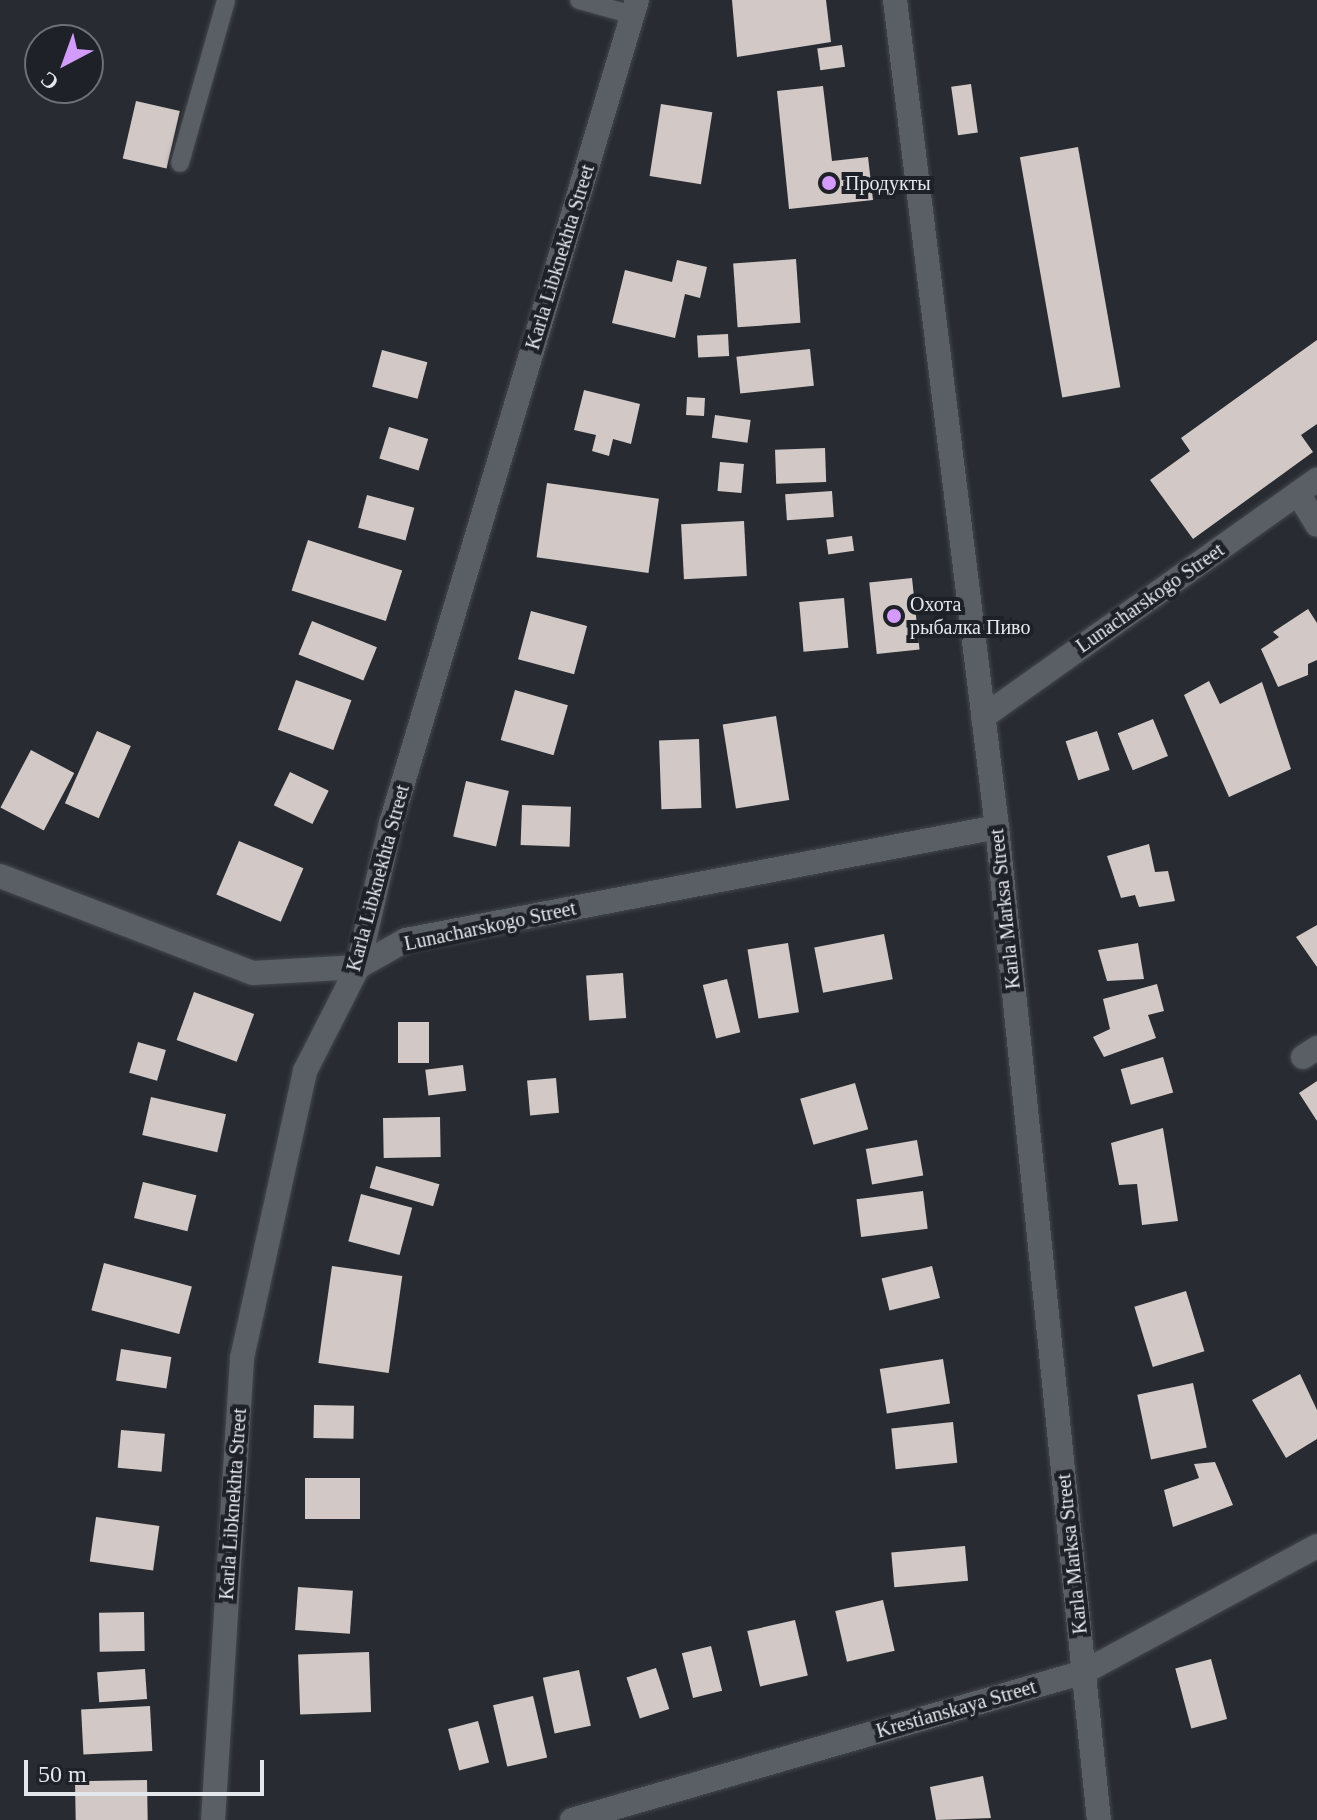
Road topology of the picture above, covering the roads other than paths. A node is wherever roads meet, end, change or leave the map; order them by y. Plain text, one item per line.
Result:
1 (226, 0) edge
2 (579, 0) edge
3 (895, 0) edge
4 (635, 8) edge
5 (180, 163) dead end
6 (1307, 486) edge
7 (1317, 525) edge
8 (983, 717) junction
9 (997, 827) junction
10 (0, 876) edge
11 (358, 967) junction
12 (1317, 1546) edge
13 (1084, 1672) junction
14 (213, 1820) edge
15 (572, 1820) edge
16 (1099, 1820) edge

1 - 5 lane
2 - 4 lane
3 - 8 street, Karla Marksa Street
4 - 11 street, Karla Libknekhta Street
6 - 7 street
6 - 8 street, Lunacharskogo Street
8 - 9 street, Karla Marksa Street
9 - 11 street, Lunacharskogo Street
9 - 13 street, Karla Marksa Street
10 - 11 street, Lunacharskogo Street
11 - 14 street, Karla Libknekhta Street
12 - 13 street, Krestianskaya Street
13 - 15 street, Krestianskaya Street
13 - 16 street, Karla Marksa Street

